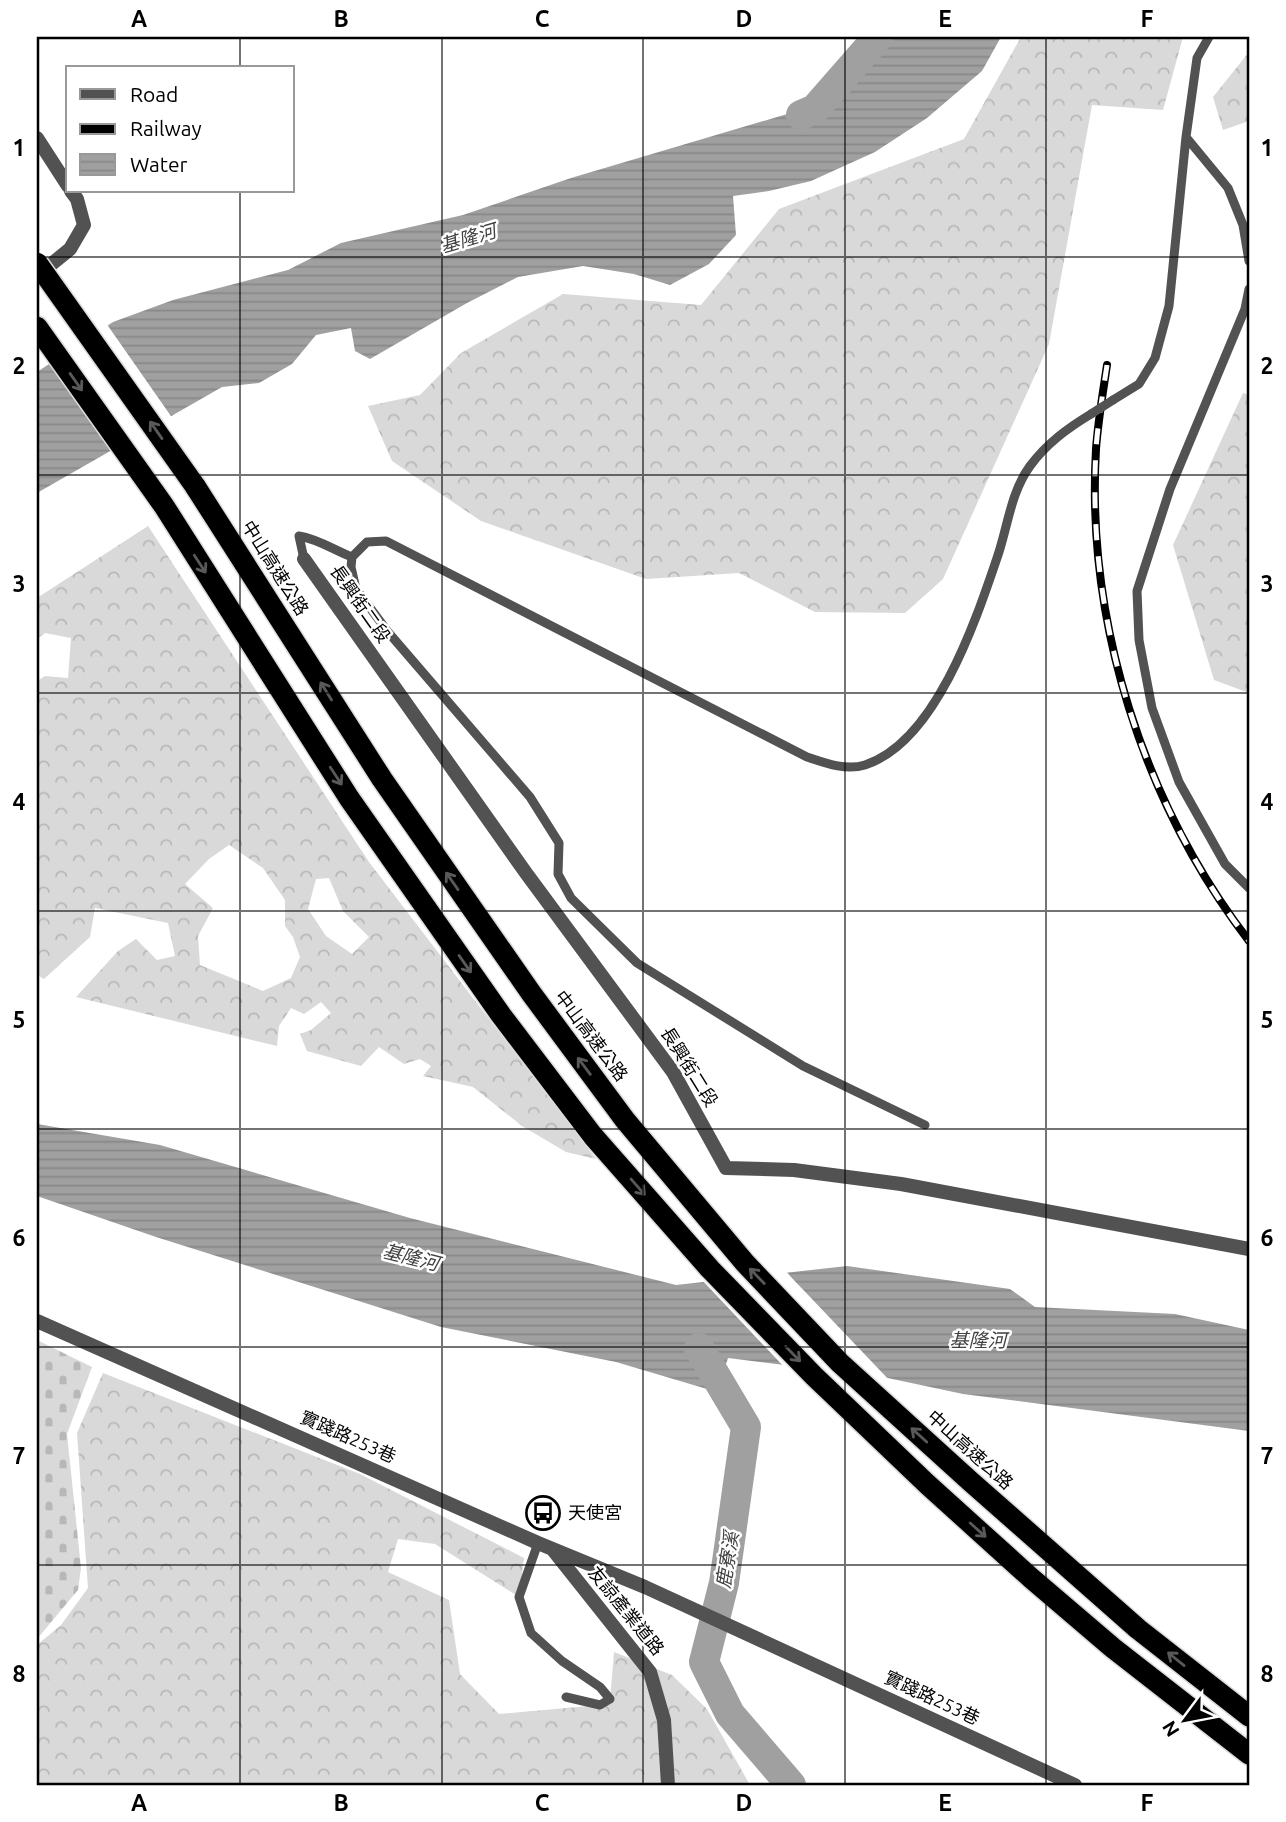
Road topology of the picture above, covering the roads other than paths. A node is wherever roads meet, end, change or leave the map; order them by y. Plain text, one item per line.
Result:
1 (1209, 37) edge
2 (1186, 136) junction
3 (37, 138) edge
4 (66, 183) edge
5 (72, 192) edge
6 (1249, 261) edge
7 (37, 263) edge
8 (37, 276) edge
9 (1249, 289) edge
10 (37, 327) edge
11 (352, 556) junction
12 (304, 559) joint
13 (1249, 888) edge
14 (925, 1125) dead end
15 (1249, 1249) edge
16 (37, 1321) edge
17 (545, 1546) junction
18 (607, 1571) junction
19 (585, 1591) junction
20 (566, 1697) dead end
21 (1249, 1716) edge
22 (1249, 1754) edge
23 (668, 1785) edge
24 (1075, 1785) edge

1 - 2 lane
2 - 6 lane
2 - 11 lane, bridge
3 - 4 street
5 - 8 street
21 -> 7 highway, 中山高速公路, bridge
9 - 13 lane
10 -> 22 highway
11 - 12 lane
11 - 14 lane
12 - 15 street, 長興街二段
16 - 17 street, 實踐路253巷
17 - 18 street, 實踐路253巷
17 - 19 street, 友諒產業道路
17 - 20 lane
18 - 19 street
18 - 24 street, 實踐路253巷
19 - 23 street, 友諒產業道路

